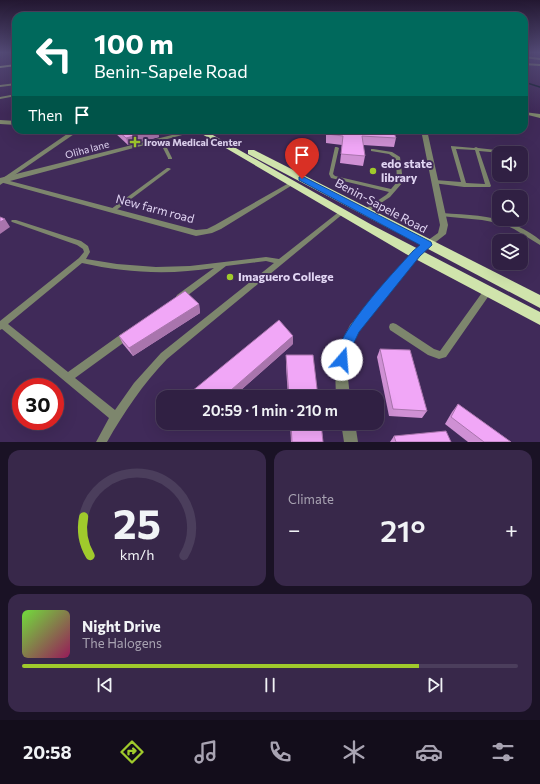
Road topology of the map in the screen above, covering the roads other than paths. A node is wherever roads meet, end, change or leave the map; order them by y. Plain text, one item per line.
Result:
1 (12, 84) edge
2 (0, 86) edge
3 (12, 96) edge
4 (0, 98) edge
5 (528, 114) edge
6 (540, 116) edge
7 (0, 122) edge
8 (12, 123) edge
9 (71, 134) edge
10 (184, 134) edge
11 (206, 134) edge
12 (219, 134) edge
13 (425, 134) edge
14 (161, 140) junction
15 (337, 148) dead end
16 (476, 148) junction
17 (372, 150) dead end
18 (492, 150) edge
19 (170, 158) dead end
20 (169, 169) dead end
21 (1, 181) edge
22 (435, 182) junction
23 (291, 184) junction
24 (464, 185) junction
25 (393, 191) junction
26 (113, 210) junction
27 (342, 212) junction
28 (364, 212) junction
29 (442, 215) junction
30 (14, 221) dead end
31 (540, 243) edge
32 (427, 245) junction
33 (416, 253) junction
34 (80, 260) junction
35 (280, 262) junction
36 (225, 264) junction
37 (487, 292) junction
38 (175, 300) edge
39 (540, 302) edge
40 (540, 319) edge
41 (1, 325) edge
42 (393, 327) dead end
43 (131, 332) edge
44 (68, 377) junction
45 (342, 390) edge
46 (116, 417) junction
47 (349, 430) edge
48 (101, 442) edge
49 (352, 442) edge

1 - 2 street
3 - 4 street
5 - 6 street
7 - 8 street
9 - 21 street
10 - 14 street, Oliha lane
11 - 23 highway, Benin-Sapele Road
12 - 28 highway, Benin-Sapele Road
13 - 22 street
14 - 19 lane
14 - 21 street, Oliha lane
15 - 25 lane
16 - 18 lane
16 - 24 lane
16 - 24 lane
17 - 25 lane
20 - 26 lane
21 - 26 street, New farm road
22 - 24 lane
22 - 29 street
23 - 26 street, New farm road
23 - 27 highway, Benin-Sapele Road
25 - 28 lane
27 - 33 highway, Benin-Sapele Road
27 - 35 lane
28 - 32 highway, Benin-Sapele Road
29 - 31 lane
29 - 32 street
30 - 34 lane
32 - 33 street
32 - 39 highway, Benin-Sapele Road
33 - 37 highway, Benin-Sapele Road
33 - 45 street
34 - 36 lane
34 - 41 lane
35 - 36 lane
35 - 46 lane
36 - 38 lane
37 - 40 highway, Benin-Sapele Road
37 - 42 lane
41 - 44 lane
43 - 44 lane
44 - 46 lane
46 - 48 lane
47 - 49 street

